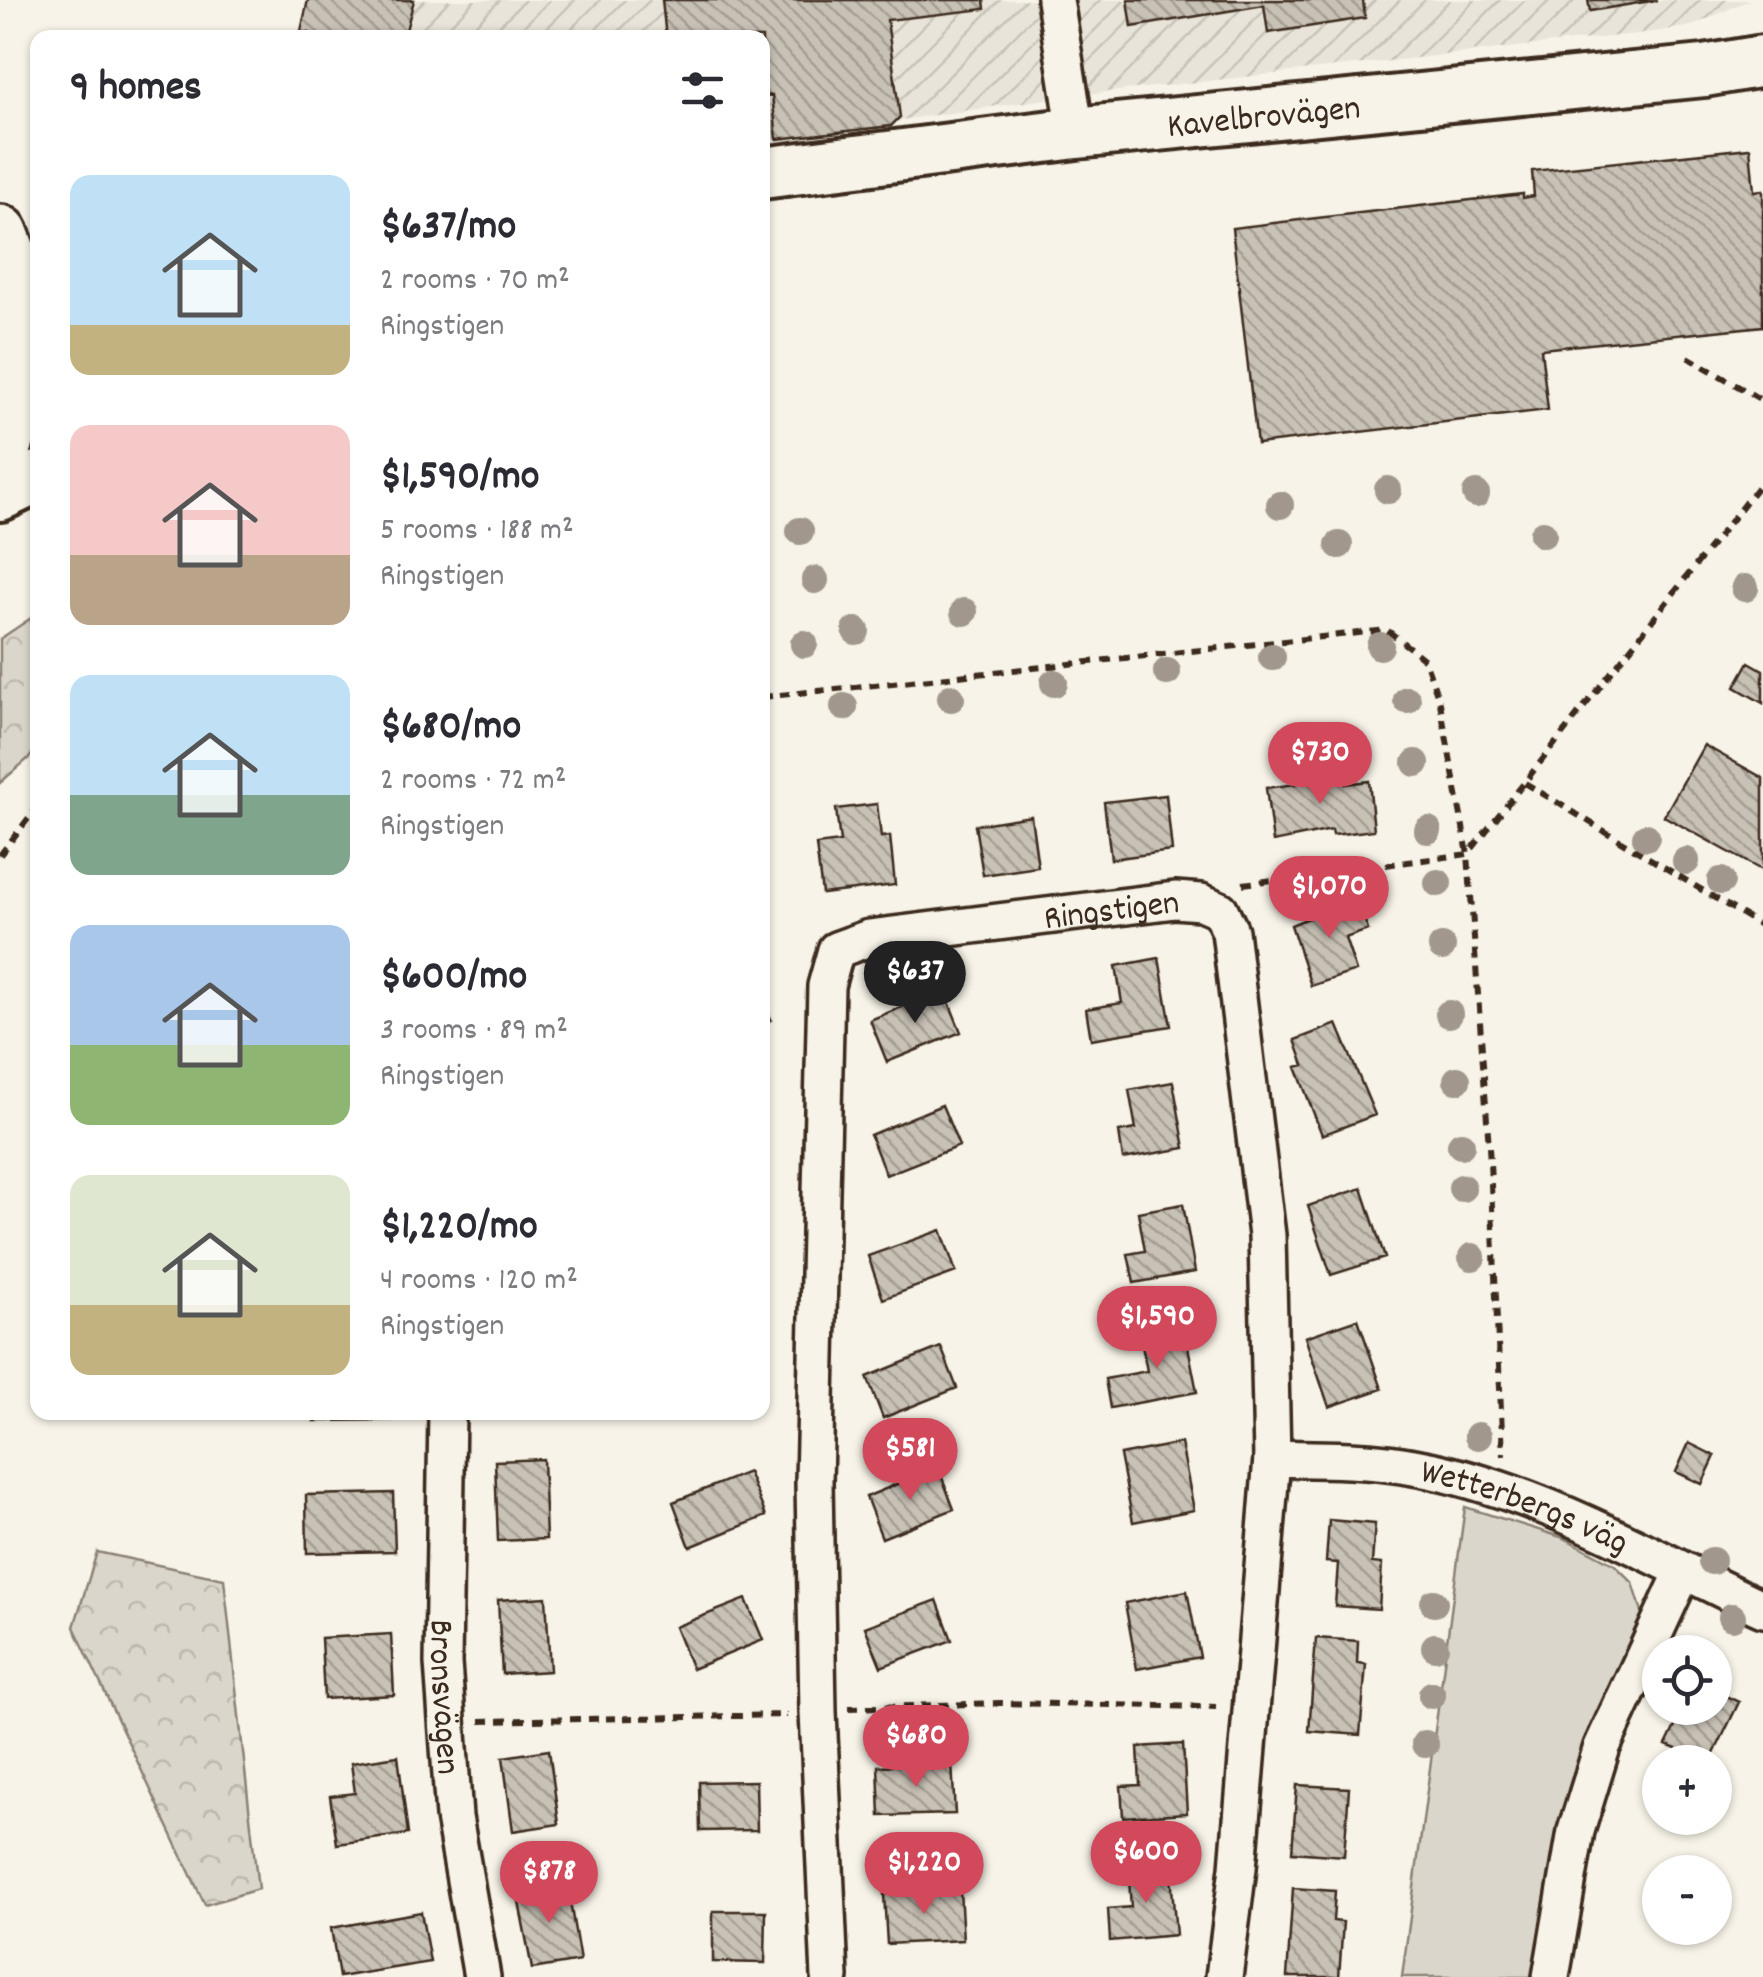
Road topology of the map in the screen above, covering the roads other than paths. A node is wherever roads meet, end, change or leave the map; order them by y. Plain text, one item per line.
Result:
1 (1055, 0) edge
2 (1763, 61) edge
3 (1076, 133) junction
4 (770, 172) edge
5 (0, 232) edge
6 (30, 255) edge
7 (0, 456) edge
8 (30, 481) edge
9 (0, 495) edge
10 (447, 1420) edge
11 (1272, 1458) junction
12 (1683, 1572) junction
13 (1763, 1610) edge
14 (482, 1977) edge
15 (830, 1977) edge
16 (1224, 1977) edge
17 (1552, 1977) edge

1 - 3 street
2 - 3 main road, Kavelbrovägen
3 - 4 main road, Kavelbrovägen
5 - 6 main road
5 - 7 highway
8 - 9 main road
10 - 14 street, Bronsvägen
11 - 12 street, Wetterbergs väg
11 - 15 street, Ringstigen
11 - 16 street, Ringstigen
12 - 13 street, Wetterbergs väg
12 - 17 street

